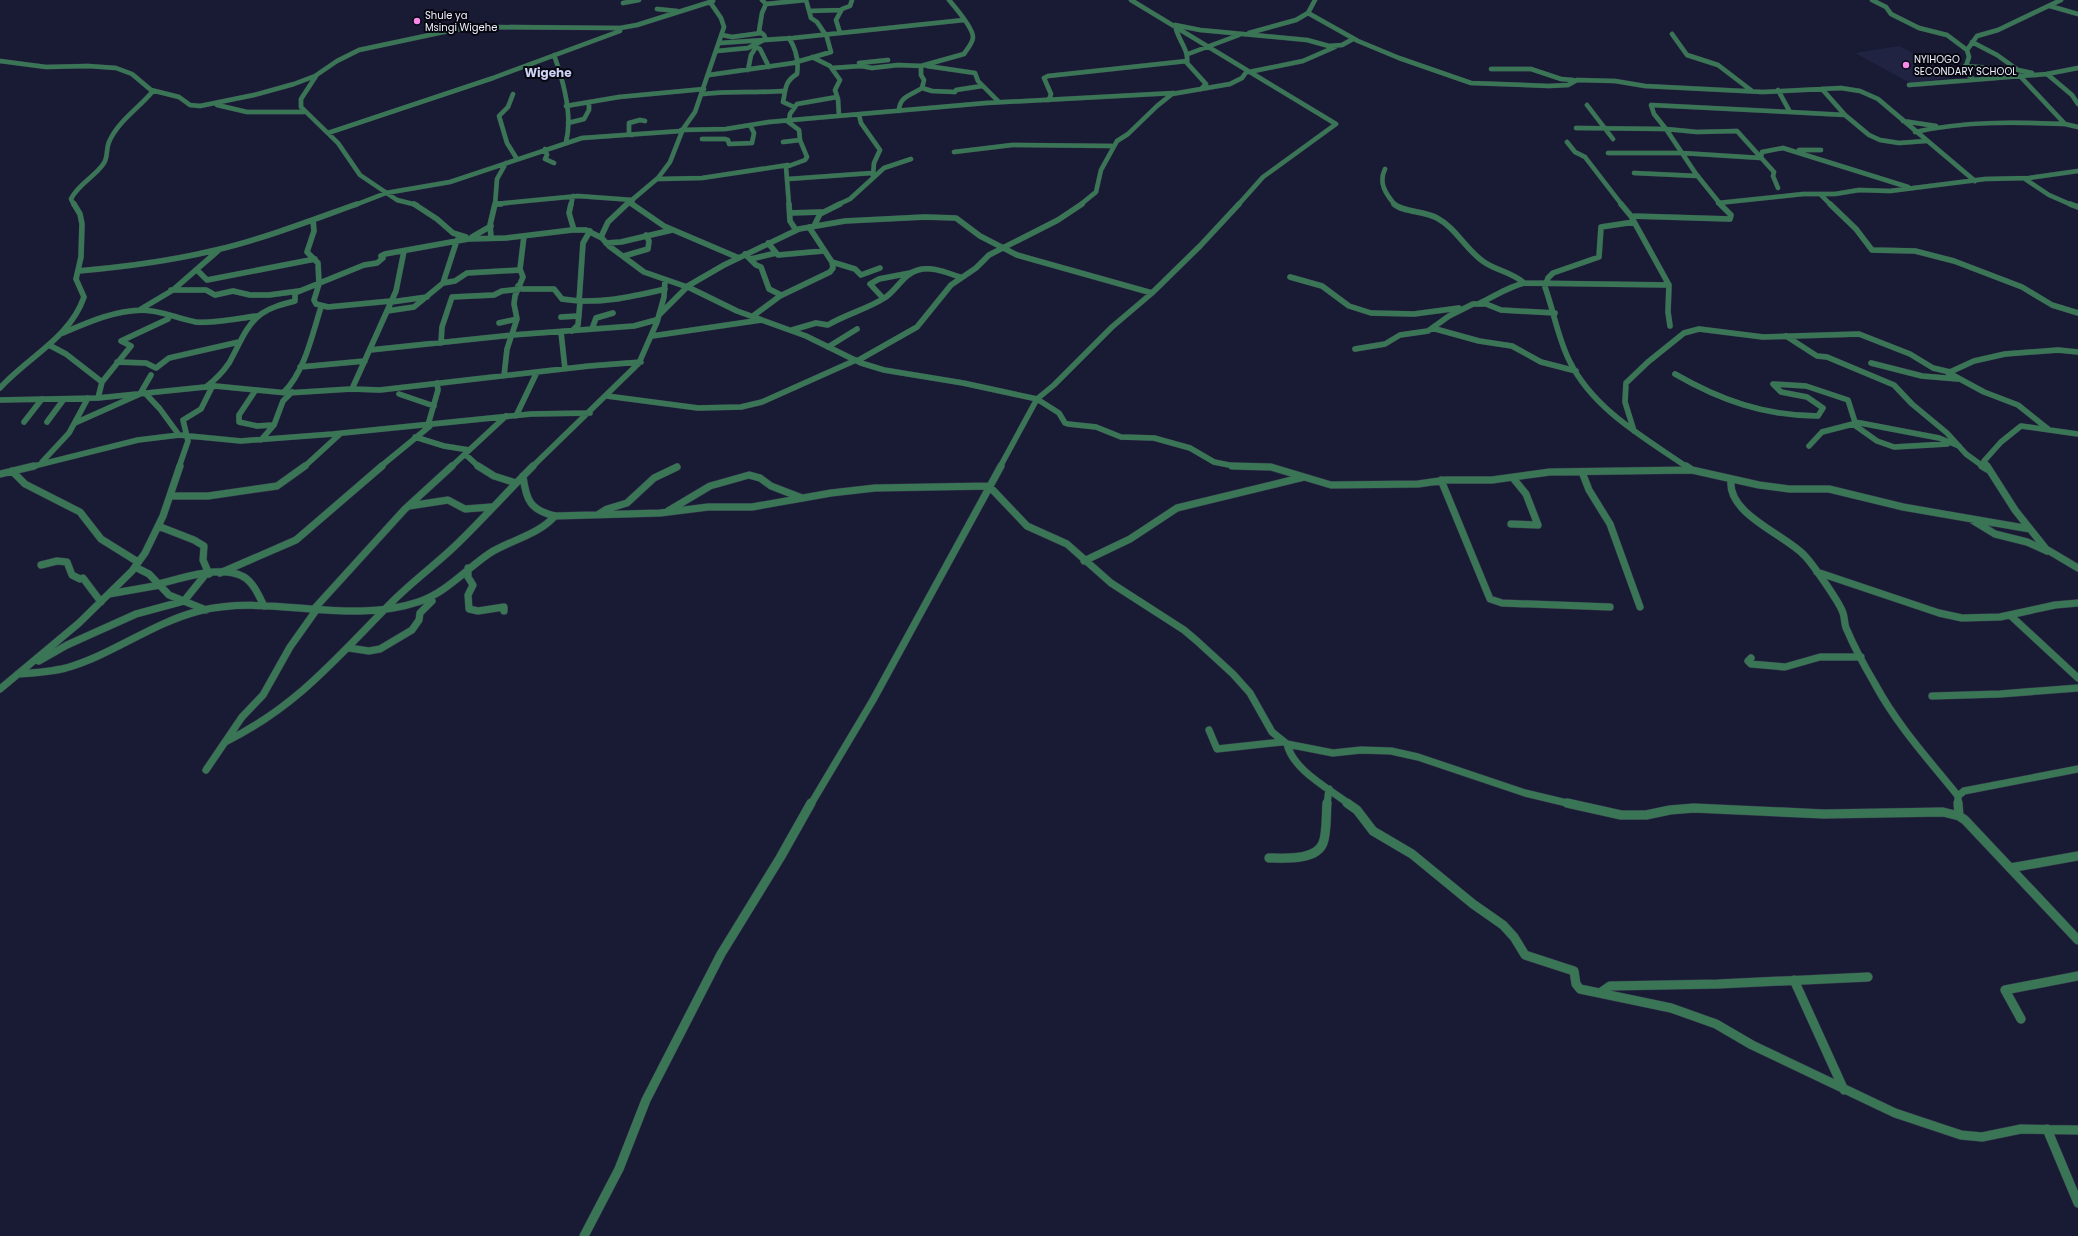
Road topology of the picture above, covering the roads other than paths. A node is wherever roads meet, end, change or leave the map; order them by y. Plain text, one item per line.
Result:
1 (639, 0) edge
2 (762, 0) edge
3 (806, 0) edge
4 (852, 0) edge
5 (949, 0) edge
6 (1131, 0) edge
7 (1315, 0) edge
8 (1872, 0) edge
9 (2062, 0) edge
10 (710, 1) edge
11 (623, 3) dead end
12 (766, 4) junction
13 (2050, 6) junction
14 (657, 9) dead end
15 (841, 10) junction
16 (680, 11) junction
17 (809, 11) junction
18 (1308, 14) junction
19 (2078, 14) edge
20 (964, 20) junction
21 (1175, 25) junction
22 (631, 27) junction
23 (761, 33) junction
24 (840, 33) junction
25 (826, 34) junction
26 (1244, 34) junction
27 (1672, 34) dead end
28 (722, 35) junction
29 (789, 38) junction
30 (1353, 39) junction
31 (765, 40) junction
32 (1972, 42) junction
33 (720, 43) junction
34 (1337, 46) junction
35 (755, 47) junction
36 (1206, 47) junction
37 (1967, 50) junction
38 (717, 51) junction
39 (1188, 54) junction
40 (554, 55) junction
41 (812, 57) junction
42 (888, 60) dead end
43 (0, 61) edge
44 (1187, 61) junction
45 (798, 62) junction
46 (923, 66) junction
47 (1965, 66) junction
48 (831, 67) junction
49 (769, 68) junction
50 (2078, 68) edge
51 (1491, 69) dead end
52 (748, 70) junction
53 (2018, 70) junction
54 (1248, 72) junction
55 (316, 74) junction
56 (2038, 74) junction
57 (2047, 74) junction
58 (708, 75) junction
59 (2020, 76) junction
60 (1973, 79) junction
61 (1577, 80) junction
62 (1909, 85) dead end
63 (982, 86) junction
64 (922, 88) junction
65 (1201, 89) junction
66 (1822, 89) junction
67 (1778, 90) junction
68 (153, 91) junction
69 (704, 91) junction
70 (783, 91) junction
71 (1752, 91) junction
72 (1174, 93) junction
73 (513, 94) dead end
74 (838, 97) junction
75 (1049, 100) junction
76 (589, 102) junction
77 (999, 102) junction
78 (215, 104) junction
79 (2078, 104) edge
80 (1587, 105) dead end
81 (566, 106) junction
82 (794, 107) junction
83 (899, 110) junction
84 (304, 112) junction
85 (1790, 112) junction
86 (859, 115) junction
87 (1845, 115) junction
88 (839, 116) junction
89 (788, 121) junction
90 (1903, 121) junction
91 (645, 122) dead end
92 (568, 123) junction
93 (2065, 124) junction
94 (750, 125) junction
95 (1942, 126) junction
96 (1603, 127) junction
97 (2078, 127) edge
98 (1576, 128) dead end
99 (1666, 129) junction
100 (681, 130) junction
101 (1915, 132) junction
102 (328, 133) junction
103 (632, 135) junction
104 (702, 139) dead end
105 (1613, 139) dead end
106 (800, 140) junction
107 (1926, 141) junction
108 (566, 142) junction
109 (783, 142) dead end
110 (1567, 142) dead end
111 (1114, 146) junction
112 (1783, 148) junction
113 (545, 149) junction
114 (1821, 150) dead end
115 (954, 152) dead end
116 (1608, 153) dead end
117 (1682, 153) junction
118 (1761, 158) junction
119 (518, 159) junction
120 (911, 159) dead end
121 (554, 162) dead end
122 (506, 163) junction
123 (788, 165) junction
124 (1385, 169) dead end
125 (2078, 171) edge
126 (1634, 174) dead end
127 (873, 175) junction
128 (1698, 176) junction
129 (658, 179) junction
130 (788, 179) junction
131 (2025, 179) junction
132 (1975, 181) junction
133 (1910, 187) junction
134 (1778, 188) dead end
135 (386, 193) junction
136 (1821, 195) junction
137 (573, 196) junction
138 (631, 201) junction
139 (1718, 203) junction
140 (496, 204) junction
141 (2078, 207) edge
142 (822, 212) junction
143 (790, 213) junction
144 (1631, 216) junction
145 (313, 220) junction
146 (1634, 222) junction
147 (491, 226) junction
148 (812, 226) junction
149 (574, 230) junction
150 (672, 230) junction
151 (796, 230) junction
152 (590, 231) junction
153 (646, 235) junction
154 (524, 236) junction
155 (469, 238) junction
156 (492, 238) junction
157 (457, 240) junction
158 (604, 241) junction
159 (768, 243) junction
160 (220, 249) junction
161 (1001, 249) junction
162 (823, 251) junction
163 (404, 252) junction
164 (776, 252) junction
165 (745, 254) junction
166 (624, 256) junction
167 (739, 258) junction
168 (315, 259) junction
169 (751, 259) junction
170 (832, 262) junction
171 (880, 268) dead end
172 (197, 270) junction
173 (78, 271) junction
174 (518, 271) junction
175 (911, 273) junction
176 (960, 277) junction
177 (1290, 277) dead end
178 (665, 280) junction
179 (1546, 282) junction
180 (443, 283) junction
181 (1524, 283) junction
182 (319, 284) junction
183 (1669, 285) junction
184 (518, 287) junction
185 (687, 287) junction
186 (665, 289) junction
187 (171, 290) junction
188 (303, 291) junction
189 (1152, 293) junction
190 (780, 295) junction
191 (429, 297) junction
192 (883, 298) junction
193 (391, 301) junction
194 (579, 302) junction
195 (1480, 304) junction
196 (1467, 306) junction
197 (321, 307) junction
198 (140, 310) junction
199 (386, 311) junction
200 (613, 313) dead end
201 (1555, 313) junction
202 (2078, 313) edge
203 (257, 316) junction
204 (579, 316) junction
205 (753, 316) junction
206 (561, 317) dead end
207 (657, 318) junction
208 (517, 319) junction
209 (168, 320) dead end
210 (763, 320) junction
211 (499, 323) dead end
212 (641, 325) junction
213 (1670, 326) dead end
214 (1432, 328) junction
215 (592, 329) junction
216 (857, 329) dead end
217 (791, 330) junction
218 (572, 331) junction
219 (561, 332) junction
220 (653, 332) junction
221 (60, 333) junction
222 (512, 335) junction
223 (1786, 336) junction
224 (239, 342) junction
225 (441, 343) junction
226 (49, 345) junction
227 (828, 347) junction
228 (1355, 349) dead end
229 (370, 350) junction
230 (2078, 352) edge
231 (365, 361) junction
232 (856, 361) junction
233 (117, 362) junction
234 (640, 362) junction
235 (1871, 363) dead end
236 (300, 367) junction
237 (565, 369) junction
238 (1576, 371) junction
239 (537, 372) junction
240 (1947, 372) junction
241 (1675, 374) dead end
242 (151, 375) dead end
243 (504, 376) junction
244 (1958, 379) junction
245 (102, 382) junction
246 (437, 384) junction
247 (208, 387) junction
248 (0, 388) edge
249 (352, 389) junction
250 (255, 391) junction
251 (284, 392) junction
252 (293, 392) junction
253 (143, 394) junction
254 (399, 394) dead end
255 (607, 396) junction
256 (88, 398) junction
257 (98, 398) junction
258 (42, 399) junction
259 (64, 399) junction
260 (1037, 399) junction
261 (0, 400) edge
262 (434, 406) junction
263 (590, 413) junction
264 (506, 416) junction
265 (516, 416) junction
266 (24, 422) dead end
267 (47, 422) dead end
268 (76, 423) junction
269 (273, 425) junction
270 (430, 425) junction
271 (2048, 429) junction
272 (1634, 431) junction
273 (340, 434) junction
274 (2078, 434) edge
275 (179, 435) junction
276 (187, 436) junction
277 (415, 437) junction
278 (261, 440) junction
279 (1809, 446) dead end
280 (1959, 446) junction
281 (467, 452) junction
282 (41, 464) junction
283 (676, 467) dead end
284 (1692, 470) junction
285 (12, 471) junction
286 (1990, 471) junction
287 (1, 472) edge
288 (1582, 472) junction
289 (523, 476) junction
290 (1304, 476) junction
291 (1513, 478) junction
292 (1441, 480) junction
293 (1731, 480) junction
294 (516, 483) junction
295 (989, 486) junction
296 (170, 496) junction
297 (802, 498) junction
298 (409, 506) junction
299 (491, 507) junction
300 (664, 513) junction
301 (599, 514) junction
302 (555, 516) junction
303 (1968, 518) junction
304 (1511, 524) dead end
305 (158, 526) junction
306 (2030, 528) junction
307 (2049, 552) junction
308 (1084, 561) junction
309 (41, 565) dead end
310 (136, 565) junction
311 (468, 568) junction
312 (2078, 568) edge
313 (1817, 572) junction
314 (220, 573) junction
315 (207, 575) junction
316 (159, 584) junction
317 (109, 594) junction
318 (184, 601) junction
319 (432, 601) dead end
320 (102, 602) junction
321 (2078, 603) edge
322 (264, 606) junction
323 (1610, 607) dead end
324 (1640, 607) dead end
325 (316, 609) junction
326 (206, 610) junction
327 (385, 610) junction
328 (504, 612) dead end
329 (2010, 615) junction
330 (349, 648) junction
331 (1861, 657) junction
332 (1751, 658) dead end
333 (18, 674) junction
334 (2078, 678) edge
335 (2078, 688) edge
336 (0, 689) edge
337 (1932, 696) dead end
338 (1209, 730) dead end
339 (227, 741) junction
340 (1284, 743) junction
341 (2078, 769) edge
342 (206, 770) dead end
343 (1329, 789) junction
344 (1958, 796) junction
345 (1959, 816) junction
346 (2078, 856) edge
347 (1269, 858) dead end
348 (2010, 868) junction
349 (2078, 940) edge
350 (2078, 976) edge
351 (1868, 977) dead end
352 (1794, 980) junction
353 (1600, 993) junction
354 (2021, 1019) dead end
355 (1844, 1090) junction
356 (2047, 1129) junction
357 (2078, 1130) edge
358 (2078, 1203) edge
359 (584, 1236) edge

1 - 11 street
2 - 12 street
3 - 12 street
3 - 17 street
4 - 15 street
5 - 20 street
6 - 21 street
7 - 18 street
8 - 37 street
9 - 13 street
10 - 16 street
10 - 28 street
12 - 23 street
13 - 19 street
13 - 32 street
14 - 16 street
15 - 17 street
15 - 24 street
16 - 22 street
17 - 25 street
18 - 26 street
18 - 30 street
20 - 24 street
20 - 46 street
21 - 26 street
21 - 36 street
21 - 39 street
22 - 40 street
22 - 55 street
23 - 28 street
23 - 31 street
24 - 25 street
25 - 29 street
25 - 41 street
26 - 34 street
26 - 36 street
27 - 71 street
28 - 33 street
29 - 31 street
29 - 45 street
30 - 34 street
30 - 61 street
31 - 33 street
31 - 35 street
32 - 37 street
32 - 53 street
33 - 38 street
34 - 54 street
35 - 38 street
35 - 49 street
35 - 52 street
36 - 39 street
36 - 54 street
37 - 47 street
38 - 58 street
39 - 44 street
40 - 81 street
40 - 102 street
41 - 45 street
41 - 48 street
42 - 48 street
43 - 68 street
44 - 65 street
44 - 75 street
45 - 49 street
45 - 70 street
46 - 48 street
46 - 63 street
46 - 64 street
47 - 53 street
47 - 60 street
48 - 74 street
49 - 52 street
50 - 57 street
51 - 61 street
52 - 58 street
53 - 56 street
54 - 65 street
54 - 189 street
55 - 78 street
55 - 84 street
56 - 57 street
56 - 59 street
57 - 79 street
58 - 69 street
59 - 60 street
59 - 93 street
60 - 62 street
61 - 71 street
63 - 64 street
63 - 77 street
64 - 83 street
65 - 72 street
66 - 67 street
66 - 87 street
66 - 90 street
67 - 71 street
67 - 85 street
68 - 78 street
68 - 173 street
69 - 70 street
69 - 76 street
69 - 100 street
70 - 82 street
72 - 75 street
72 - 111 street
73 - 119 street
74 - 82 street
74 - 88 street
75 - 77 street
76 - 81 street
76 - 92 street
77 - 83 street
78 - 84 street
80 - 96 street
81 - 92 street
82 - 89 street
83 - 86 street
84 - 102 street
85 - 87 street
85 - 99 street
86 - 88 street
86 - 127 street
87 - 107 street
88 - 89 street
89 - 94 street
89 - 106 street
90 - 95 street
90 - 101 street
91 - 103 street
92 - 108 street
93 - 95 street
93 - 97 street
94 - 100 street
94 - 104 street
95 - 101 street
96 - 98 street
96 - 99 street
96 - 105 street
99 - 117 street
99 - 118 street
100 - 103 street
100 - 129 street
101 - 107 street
102 - 135 street
103 - 108 street
106 - 109 street
106 - 123 street
107 - 132 street
108 - 113 street
110 - 144 street
111 - 115 street
111 - 161 street
112 - 114 street
112 - 118 street
112 - 133 street
113 - 119 street
113 - 121 street
116 - 117 street
117 - 118 street
117 - 128 street
118 - 134 street
119 - 122 street
120 - 127 street
122 - 135 street
122 - 140 street
123 - 129 street
123 - 130 street
124 - 181 street
125 - 131 street
126 - 128 street
127 - 130 street
127 - 142 street
128 - 139 street
129 - 138 street
130 - 143 street
131 - 132 street
131 - 141 street
132 - 133 street
133 - 136 street
135 - 145 street
135 - 155 street
136 - 139 street
136 - 202 street
137 - 138 street
137 - 140 street
137 - 149 street
138 - 150 street
138 - 158 street
139 - 144 street
140 - 147 street
142 - 143 street
142 - 148 street
143 - 151 street
144 - 146 street
145 - 160 street
145 - 168 street
146 - 179 street
146 - 183 street
147 - 155 street
147 - 156 street
148 - 151 street
148 - 161 street
148 - 162 street
149 - 152 street
149 - 154 street
150 - 153 street
150 - 167 street
151 - 159 street
152 - 158 street
152 - 194 street
153 - 158 street
153 - 166 street
154 - 156 street
154 - 174 street
155 - 156 street
155 - 157 street
157 - 163 street
157 - 180 street
158 - 166 street
159 - 164 street
159 - 165 street
160 - 172 street
160 - 173 street
161 - 176 street
161 - 189 street
162 - 164 street
162 - 170 street
163 - 182 street
163 - 193 street
164 - 169 street
165 - 167 street
165 - 169 street
166 - 178 street
167 - 185 street
168 - 172 street
168 - 182 street
169 - 190 street
170 - 171 street
170 - 190 street
172 - 187 street
173 - 221 street
174 - 180 street
174 - 184 street
175 - 176 street
175 - 192 street
175 - 192 street
176 - 232 street
177 - 196 street
178 - 185 street
178 - 186 street
179 - 181 street
179 - 183 street
179 - 201 street
180 - 191 street
181 - 195 street
182 - 188 street
182 - 197 street
183 - 213 street
184 - 194 street
184 - 208 street
184 - 225 street, bridge
185 - 205 street
185 - 207 street
186 - 194 street
186 - 207 street
187 - 188 street
187 - 198 street
188 - 203 street
189 - 260 street
190 - 205 street
191 - 193 street
191 - 199 street
192 - 217 street
193 - 197 street
193 - 199 street
194 - 204 street
195 - 196 street
195 - 201 street
196 - 214 street
197 - 236 street
198 - 203 street
198 - 221 street
199 - 229 street
200 - 215 street
201 - 238 street
203 - 224 street
204 - 206 street
204 - 218 street
205 - 210 street
207 - 212 street
207 - 220 street
208 - 211 street
208 - 222 street
209 - 233 street
210 - 217 street
210 - 220 street
212 - 215 street
212 - 220 street
214 - 228 street
214 - 238 street
215 - 218 street
216 - 227 street
217 - 227 street
218 - 219 street
219 - 222 street
219 - 237 street
220 - 234 street
221 - 226 street
222 - 225 street
222 - 243 street
223 - 240 street
223 - 272 street
223 - 280 street
224 - 233 street
224 - 247 street
225 - 229 street
226 - 245 street
226 - 248 street
227 - 232 street
229 - 231 street
230 - 240 street
231 - 236 street
231 - 249 street
232 - 255 street
232 - 260 street
233 - 245 street
234 - 237 street
234 - 255 street
235 - 244 street
236 - 251 street
237 - 239 street
238 - 272 street
239 - 243 street
239 - 265 street
240 - 244 street
241 - 280 street
242 - 253 street
243 - 246 street
244 - 271 street
245 - 257 street
246 - 249 street
246 - 262 street
247 - 250 street
247 - 253 street
247 - 276 street
249 - 252 street
250 - 251 street
250 - 269 street
251 - 252 street
252 - 269 street
253 - 257 street
253 - 268 street
253 - 275 street
254 - 262 street
255 - 263 street
256 - 257 street
256 - 259 street
256 - 268 street
258 - 259 street
258 - 261 street
258 - 266 street
259 - 267 street
260 - 290 street
260 - 295 street
262 - 270 street
263 - 265 street
263 - 289 street
264 - 265 street
264 - 270 street
264 - 281 street
268 - 282 street
269 - 278 street
270 - 273 street
270 - 277 street
271 - 274 street
271 - 286 street
272 - 284 street
273 - 278 street
273 - 296 street
275 - 276 street
275 - 282 street
276 - 278 street
276 - 296 street
277 - 281 street
277 - 314 street
279 - 280 street
280 - 286 street
281 - 294 street
281 - 298 street
282 - 285 street
283 - 301 street
284 - 288 street
284 - 293 street
285 - 287 street
285 - 310 street
286 - 306 street
288 - 291 street
288 - 324 street
289 - 294 street
289 - 302 street
290 - 292 street
290 - 308 street
291 - 292 street
291 - 304 street
292 - 323 street
293 - 303 street
293 - 313 street
294 - 299 street
295 - 297 street
295 - 308 street
295 - 359 street
296 - 305 street
297 - 300 street
297 - 300 street
298 - 299 street
298 - 325 street
299 - 327 street
300 - 301 street
301 - 302 street
302 - 311 street
303 - 306 street
303 - 307 street
305 - 310 street
305 - 315 street
306 - 307 street
307 - 312 street
308 - 340 street
309 - 320 street
310 - 316 street
310 - 317 street
311 - 327 street
311 - 328 street
313 - 329 street
313 - 331 street
314 - 315 street
314 - 322 street
315 - 316 street
315 - 318 street
316 - 317 street
316 - 318 street
317 - 320 street
318 - 326 street
318 - 333 street
319 - 330 street
320 - 333 street
321 - 329 street
322 - 325 street
322 - 326 street
325 - 327 street
325 - 339 street
326 - 333 street
327 - 330 street
329 - 334 street
330 - 339 street
331 - 332 street
331 - 344 street
333 - 336 street
335 - 337 street
338 - 340 street
339 - 342 street
340 - 343 street
340 - 345 street
341 - 344 street
343 - 347 street
343 - 353 street
344 - 345 street
345 - 348 street
346 - 348 street
348 - 349 street
350 - 354 street
351 - 352 street
352 - 353 street
352 - 355 street
353 - 355 street
355 - 356 street
356 - 357 street
356 - 358 street

